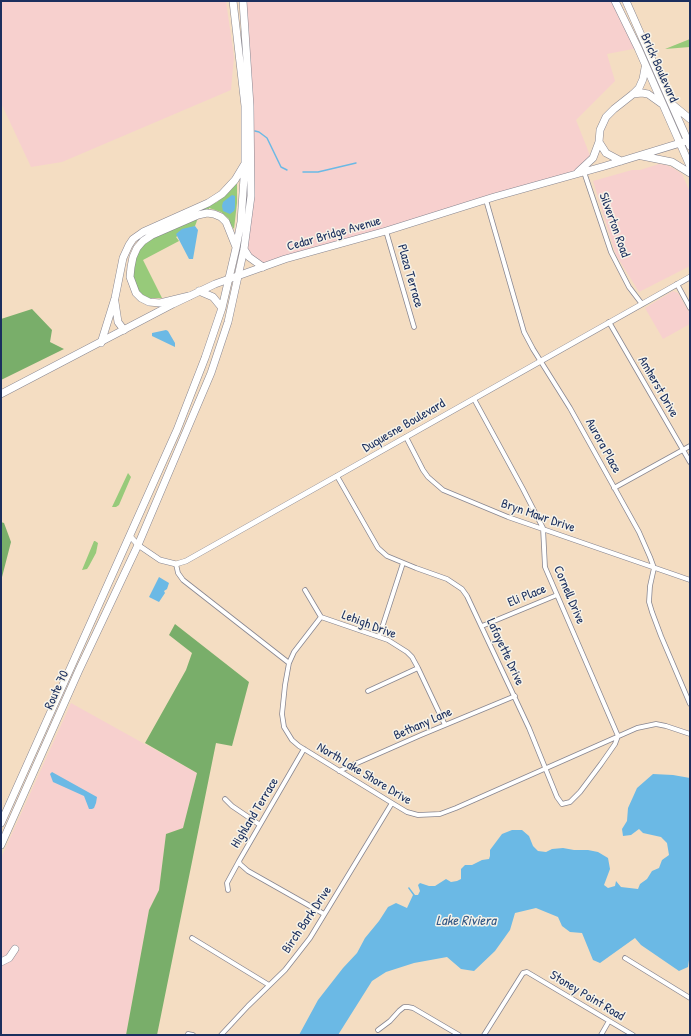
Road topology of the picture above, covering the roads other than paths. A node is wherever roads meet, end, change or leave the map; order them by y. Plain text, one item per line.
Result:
1 (233, 1) edge
2 (243, 1) edge
3 (615, 1) edge
4 (626, 1) edge
5 (645, 66) junction
6 (633, 94) junction
7 (662, 104) junction
8 (672, 104) junction
9 (690, 119) edge
10 (599, 142) junction
11 (689, 142) edge
12 (679, 143) junction
13 (640, 155) junction
14 (621, 161) junction
15 (245, 163) junction
16 (690, 166) edge
17 (580, 173) junction
18 (690, 173) edge
19 (486, 200) junction
20 (386, 232) junction
21 (236, 248) junction
22 (244, 249) junction
23 (263, 267) junction
24 (238, 276) junction
25 (690, 277) edge
26 (228, 279) junction
27 (677, 284) junction
28 (199, 291) junction
29 (189, 296) junction
30 (114, 298) junction
31 (642, 304) junction
32 (222, 308) junction
33 (690, 308) edge
34 (609, 322) junction
35 (414, 327) dead end
36 (124, 330) junction
37 (101, 343) junction
38 (540, 361) junction
39 (1, 394) edge
40 (474, 399) junction
41 (406, 437) junction
42 (690, 446) edge
43 (683, 450) junction
44 (690, 462) edge
45 (337, 476) junction
46 (614, 488) junction
47 (543, 528) junction
48 (130, 536) junction
49 (138, 545) junction
50 (403, 563) junction
51 (176, 564) junction
52 (654, 568) junction
53 (690, 580) edge
54 (305, 590) dead end
55 (557, 595) junction
56 (321, 617) junction
57 (482, 626) junction
58 (379, 637) junction
59 (289, 663) junction
60 (418, 668) junction
61 (368, 691) dead end
62 (515, 696) junction
63 (690, 704) edge
64 (445, 725) junction
65 (690, 734) edge
66 (618, 736) junction
67 (304, 750) junction
68 (545, 768) junction
69 (339, 771) junction
70 (225, 799) dead end
71 (392, 803) junction
72 (1, 823) edge
73 (260, 825) junction
74 (1, 845) edge
75 (239, 861) junction
76 (228, 890) dead end
77 (324, 914) junction
78 (192, 938) dead end
79 (15, 949) dead end
80 (625, 958) dead end
81 (1, 962) edge
82 (269, 985) junction
83 (690, 998) edge
84 (609, 1022) junction
85 (378, 1030) dead end
86 (221, 1035) edge
87 (459, 1035) edge
88 (484, 1035) edge
89 (601, 1035) edge
90 (633, 1035) edge

1 - 15 main road
2 - 22 main road, Route 70
3 - 5 main road, Brick Boulevard
4 - 8 main road, Brick Boulevard
5 - 6 main road
5 - 7 main road, Brick Boulevard
6 - 7 main road
6 - 10 main road
7 - 12 main road, Brick Boulevard
8 - 9 main road
8 - 11 main road, Brick Boulevard
10 - 14 main road
10 - 17 main road
11 - 12 main road, Cedar Bridge Avenue
12 - 13 main road, Cedar Bridge Avenue
12 - 16 main road, Brick Boulevard
13 - 14 main road, Cedar Bridge Avenue
13 - 18 main road
14 - 17 main road, Cedar Bridge Avenue
15 - 21 main road
15 - 30 main road
17 - 19 main road, Cedar Bridge Avenue
17 - 31 street, Silverton Road
19 - 20 main road, Cedar Bridge Avenue
19 - 38 street, Aurora Place
20 - 23 main road, Cedar Bridge Avenue
20 - 35 street, Plaza Terrace
21 - 26 main road
21 - 29 main road
22 - 23 main road
22 - 24 main road, Route 70
23 - 24 main road, Cedar Bridge Avenue
24 - 26 main road, Cedar Bridge Avenue
24 - 49 main road, Route 70
25 - 27 street, Duquesne Boulevard
26 - 28 main road, Cedar Bridge Avenue
26 - 32 main road, Route 70
27 - 31 street, Duquesne Boulevard
27 - 33 street
28 - 29 main road, Cedar Bridge Avenue
28 - 32 main road
29 - 36 main road, Cedar Bridge Avenue
30 - 36 main road
30 - 37 main road
31 - 34 street, Duquesne Boulevard
32 - 48 main road, Route 70
34 - 38 street, Duquesne Boulevard
34 - 43 street, Amherst Drive
36 - 37 main road, Cedar Bridge Avenue
37 - 39 main road, Cedar Bridge Avenue
38 - 40 street, Duquesne Boulevard
38 - 46 street, Aurora Place
40 - 41 street, Duquesne Boulevard
40 - 47 street, Cornell Drive
41 - 45 street, Duquesne Boulevard
41 - 47 street, Bryn Mawr Drive
42 - 43 street
43 - 44 street, Amherst Drive
43 - 46 street
45 - 50 street, Lafayette Drive
45 - 51 street, Duquesne Boulevard
46 - 52 street, Aurora Place
47 - 52 street, Bryn Mawr Drive
47 - 55 street, Cornell Drive
48 - 49 street
48 - 72 main road, Route 70
49 - 51 street
49 - 74 main road, Route 70
50 - 57 street, Lafayette Drive
50 - 58 street
51 - 59 street
52 - 53 street, Bryn Mawr Drive
52 - 63 street
54 - 56 street
55 - 57 street, Eli Place
55 - 66 street, Cornell Drive
56 - 58 street, Lehigh Drive
56 - 59 street, Lehigh Drive
57 - 62 street, Lafayette Drive
58 - 60 street, Lehigh Drive
59 - 67 street, North Lake Shore Drive
60 - 61 street
60 - 64 street, Lehigh Drive
62 - 64 street, Bethany Lane
62 - 68 street, Lafayette Drive
64 - 69 street, Bethany Lane
65 - 66 street, North Lake Shore Drive
66 - 68 street, North Lake Shore Drive
66 - 68 street, Lafayette Drive
67 - 69 street, North Lake Shore Drive
67 - 73 street, Highland Terrace
68 - 71 street, North Lake Shore Drive
69 - 71 street, North Lake Shore Drive
70 - 73 street
71 - 77 street, Birch Bark Drive
73 - 75 street, Highland Terrace
75 - 76 street
75 - 77 street, Highland Terrace
77 - 82 street, Birch Bark Drive
78 - 82 street
79 - 81 main road
80 - 83 street
82 - 86 street, Birch Bark Drive
84 - 88 street, Stoney Point Road
84 - 89 street
84 - 90 street, Stoney Point Road
85 - 87 street

